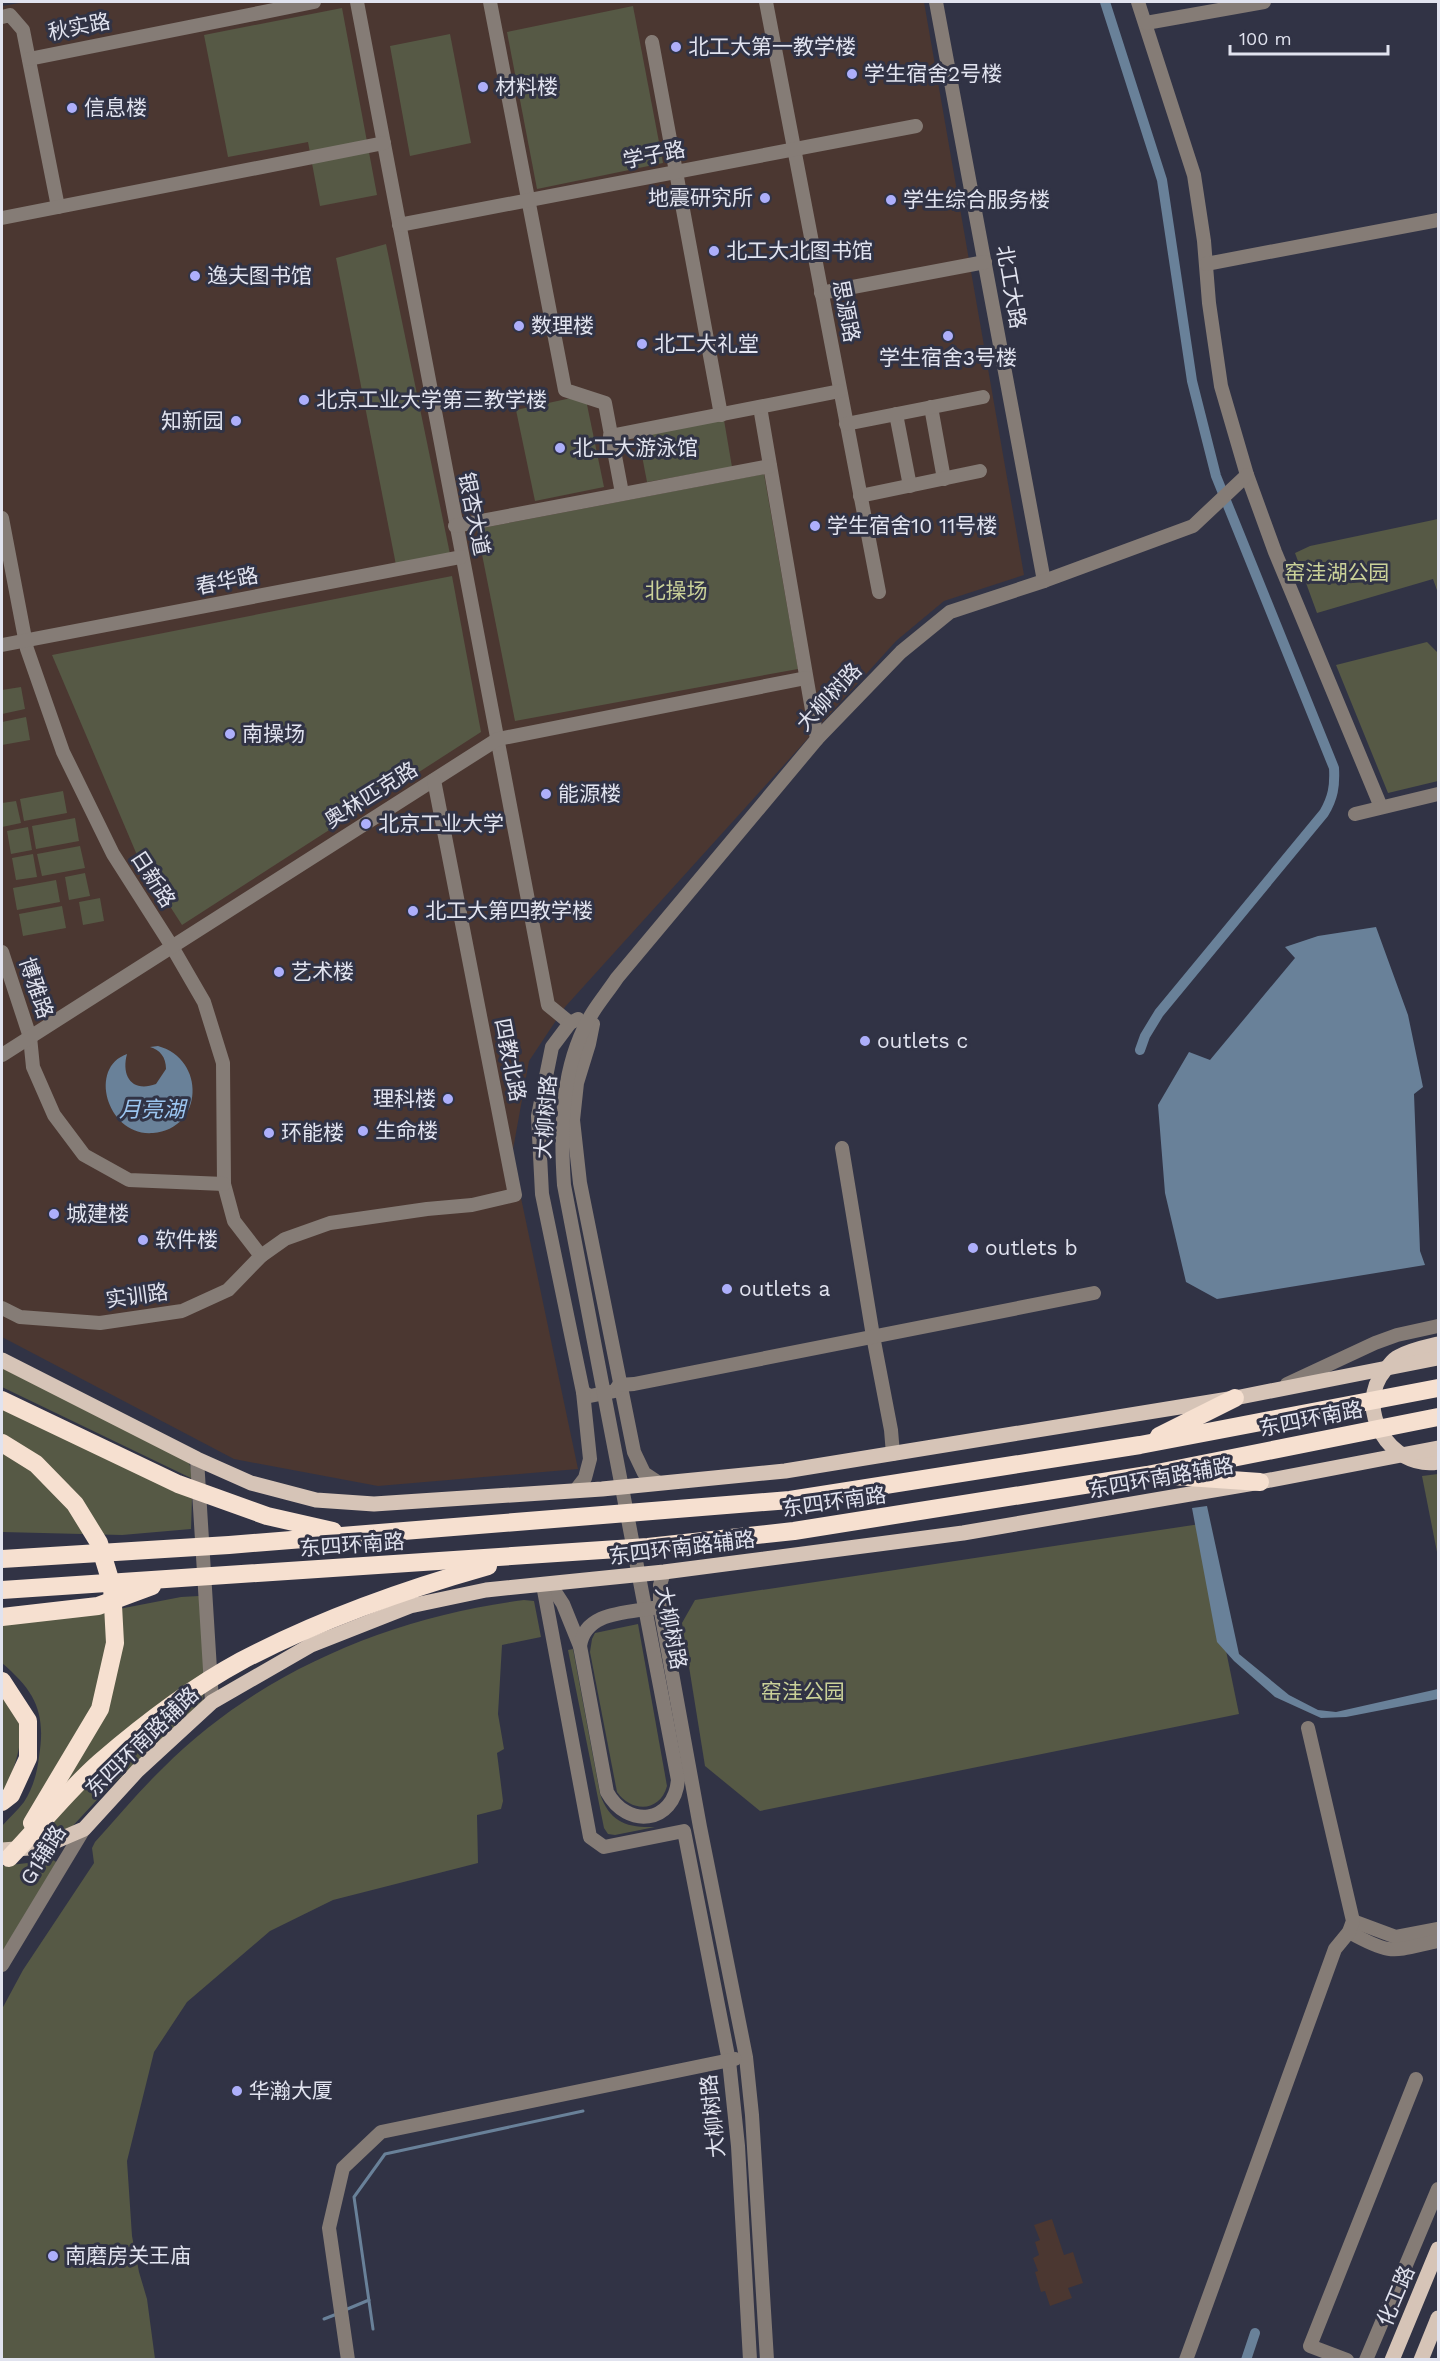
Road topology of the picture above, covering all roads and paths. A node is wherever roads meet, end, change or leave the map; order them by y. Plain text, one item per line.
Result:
1 (314, 2) edge
2 (357, 2) edge
3 (490, 2) edge
4 (766, 2) edge
5 (936, 2) edge
6 (1138, 2) edge
7 (1264, 2) edge
8 (2, 17) edge
9 (1146, 23) junction
10 (652, 42) dead end
11 (29, 59) junction
12 (916, 126) dead end
13 (384, 143) junction
14 (794, 149) junction
15 (676, 171) junction
16 (529, 201) junction
17 (58, 207) junction
18 (2, 218) edge
19 (1438, 220) edge
20 (399, 225) junction
21 (985, 262) junction
22 (1206, 264) junction
23 (821, 293) junction
24 (840, 391) junction
25 (983, 397) dead end
26 (760, 407) junction
27 (931, 407) junction
28 (896, 414) junction
29 (721, 415) junction
30 (846, 424) junction
31 (610, 436) junction
32 (770, 466) junction
33 (980, 471) dead end
34 (1247, 475) junction
35 (944, 479) junction
36 (910, 486) junction
37 (622, 493) junction
38 (860, 496) junction
39 (2, 518) edge
40 (455, 526) junction
41 (461, 557) junction
42 (1044, 581) junction
43 (879, 592) dead end
44 (26, 640) junction
45 (2, 645) edge
46 (806, 678) junction
47 (498, 739) junction
48 (817, 740) junction
49 (434, 780) junction
50 (1438, 794) edge
51 (1380, 807) junction
52 (1355, 814) dead end
53 (171, 945) junction
54 (2, 952) edge
55 (596, 1009) junction
56 (570, 1023) junction
57 (30, 1037) junction
58 (2, 1055) edge
59 (842, 1148) dead end
60 (224, 1184) junction
61 (261, 1256) junction
62 (1094, 1293) dead end
63 (2, 1308) edge
64 (1438, 1326) edge
65 (873, 1336) junction
66 (1438, 1344) edge
67 (1438, 1358) edge
68 (2, 1360) edge
69 (619, 1385) junction
70 (1279, 1388) junction
71 (1438, 1388) edge
72 (583, 1392) junction
73 (1235, 1398) junction
74 (2, 1400) edge
75 (1438, 1417) edge
76 (2, 1443) edge
77 (1140, 1445) junction
78 (1438, 1448) edge
79 (893, 1454) junction
80 (197, 1459) junction
81 (1436, 1462) edge
82 (1147, 1474) junction
83 (1260, 1482) junction
84 (659, 1483) junction
85 (575, 1491) junction
86 (350, 1535) junction
87 (526, 1556) junction
88 (2, 1559) edge
89 (664, 1572) junction
90 (179, 1578) junction
91 (547, 1584) junction
92 (2, 1590) edge
93 (660, 1607) junction
94 (2, 1617) edge
95 (580, 1646) junction
96 (2, 1681) edge
97 (212, 1702) junction
98 (1308, 1728) dead end
99 (2, 1802) edge
100 (700, 1827) junction
101 (84, 1829) junction
102 (684, 1831) junction
103 (4, 1860) edge
104 (1351, 1926) junction
105 (1438, 1929) edge
106 (1438, 1941) edge
107 (2, 1965) edge
108 (746, 2057) junction
109 (729, 2061) junction
110 (1416, 2079) dead end
111 (1438, 2188) edge
112 (1438, 2248) edge
113 (1438, 2318) edge
114 (348, 2360) edge
115 (750, 2360) edge
116 (767, 2360) edge
117 (1186, 2360) edge
118 (1347, 2360) edge
119 (1366, 2360) edge
120 (1392, 2360) edge
121 (1421, 2360) edge

1 - 11 street, 秋实路
2 - 13 street, 银杏大道
3 - 16 street
4 - 14 street, 思源路
5 - 21 street, 北工大路
6 - 9 street
7 - 9 street
8 - 11 street
9 - 22 street
10 - 15 street
11 - 17 street
12 - 14 street, 学子路
13 - 17 street
13 - 20 street, 银杏大道
14 - 15 street, 学子路
14 - 23 street, 思源路
15 - 16 street, 学子路
15 - 29 street
16 - 20 street, 学子路
16 - 31 street
17 - 18 street
19 - 22 street
20 - 40 street, 银杏大道
21 - 23 street
21 - 42 street, 北工大路
22 - 34 street
23 - 24 street, 思源路
24 - 26 street
24 - 30 street, 思源路
25 - 27 street
26 - 29 street
26 - 32 street
27 - 28 street
27 - 35 street
28 - 30 street
28 - 36 street
29 - 31 street
30 - 38 street, 思源路
31 - 37 street
32 - 37 street
32 - 46 street
33 - 35 street
34 - 42 street, 大柳树路
34 - 51 street
35 - 36 street
36 - 38 street
37 - 40 street
38 - 43 street, 思源路
39 - 44 street, 日新路
40 - 41 street, 银杏大道
41 - 44 street, 春华路
41 - 47 street, 银杏大道
42 - 48 street, 大柳树路
44 - 45 street, 春华路
44 - 53 street, 日新路
46 - 47 street, 奥林匹克路
46 - 48 street
47 - 49 street, 奥林匹克路
47 - 56 street, 银杏大道
48 - 55 street, 大柳树路
49 - 53 street, 奥林匹克路
49 - 61 street, 四教北路
50 - 51 street
51 - 52 street
53 - 57 street, 奥林匹克路
53 - 60 street, 日新路
54 - 57 street, 博雅路
55 - 56 street
55 - 69 street
55 - 95 street, 大柳树路
56 - 72 street
57 - 58 street, 奥林匹克路
57 - 60 street, 博雅路
59 - 65 street
60 - 61 street, 日新路
61 - 63 street, 实训路
62 - 65 street
64 - 70 street
65 - 69 street
65 - 79 street
66 - 81 main road
67 - 70 main road
68 - 80 main road
69 - 72 street
69 - 84 street
70 - 73 main road
71 - 77 highway, 东四环南路
72 - 85 street
73 - 77 highway
73 - 79 main road
74 - 86 highway
75 - 82 highway, 东四环南路
76 - 103 highway
77 - 86 highway, 东四环南路
78 - 83 main road, 东四环南路辅路
79 - 84 main road
80 - 85 main road
80 - 97 street
82 - 83 highway
82 - 87 highway, 东四环南路
83 - 89 main road, 东四环南路辅路
84 - 85 main road
86 - 88 highway, 东四环南路
87 - 90 highway, 东四环南路
87 - 103 highway
89 - 91 main road, 东四环南路辅路
89 - 93 street, 大柳树路
90 - 92 highway
90 - 94 highway
91 - 95 street
91 - 97 main road, 东四环南路辅路
91 - 102 street
93 - 95 street
93 - 100 street, 大柳树路
96 - 99 highway
97 - 101 main road, 东四环南路辅路
98 - 104 street
100 - 102 street
100 - 108 street, 大柳树路
101 - 103 main road, 东四环南路辅路
101 - 107 street, G1辅路
102 - 109 street, 大柳树路
104 - 105 street
104 - 106 street
104 - 117 street
108 - 109 street
108 - 116 street, 大柳树路
109 - 114 street
109 - 115 street, 大柳树路
110 - 118 street
111 - 119 street
112 - 120 main road, 化工路
113 - 121 main road

